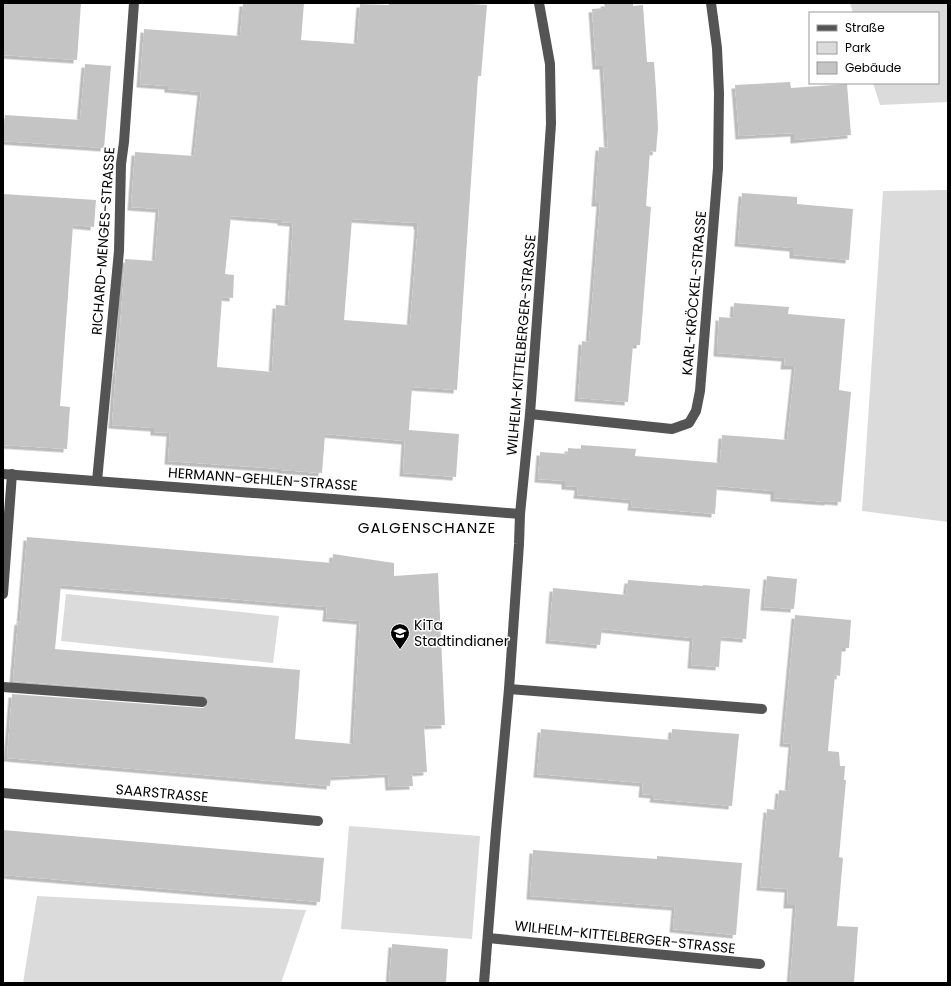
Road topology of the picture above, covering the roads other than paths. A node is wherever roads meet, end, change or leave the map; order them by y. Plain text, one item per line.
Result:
1 (134, 3) edge
2 (539, 3) edge
3 (711, 3) edge
4 (530, 414) junction
5 (8, 474) edge
6 (97, 481) junction
7 (520, 514) junction
8 (3, 594) edge
9 (3, 686) edge
10 (509, 689) junction
11 (202, 702) dead end
12 (762, 709) dead end
13 (3, 794) edge
14 (318, 821) dead end
15 (488, 938) junction
16 (760, 964) dead end
17 (484, 983) edge

1 - 6 street, RICHARD-MENGES-STRASSE
2 - 4 street, WILHELM-KITTELBERGER-STRASSE
3 - 4 street, KARL-KRÖCKEL-STRASSE
4 - 7 street, WILHELM-KITTELBERGER-STRASSE
5 - 6 street, HERMANN-GEHLEN-STRASSE
5 - 8 street
6 - 7 street, HERMANN-GEHLEN-STRASSE
7 - 10 street, WILHELM-KITTELBERGER-STRASSE
9 - 11 street
10 - 12 street
10 - 15 street, WILHELM-KITTELBERGER-STRASSE
13 - 14 street, SAARSTRASSE
15 - 16 street, WILHELM-KITTELBERGER-STRASSE
15 - 17 street, WILHELM-KITTELBERGER-STRASSE

